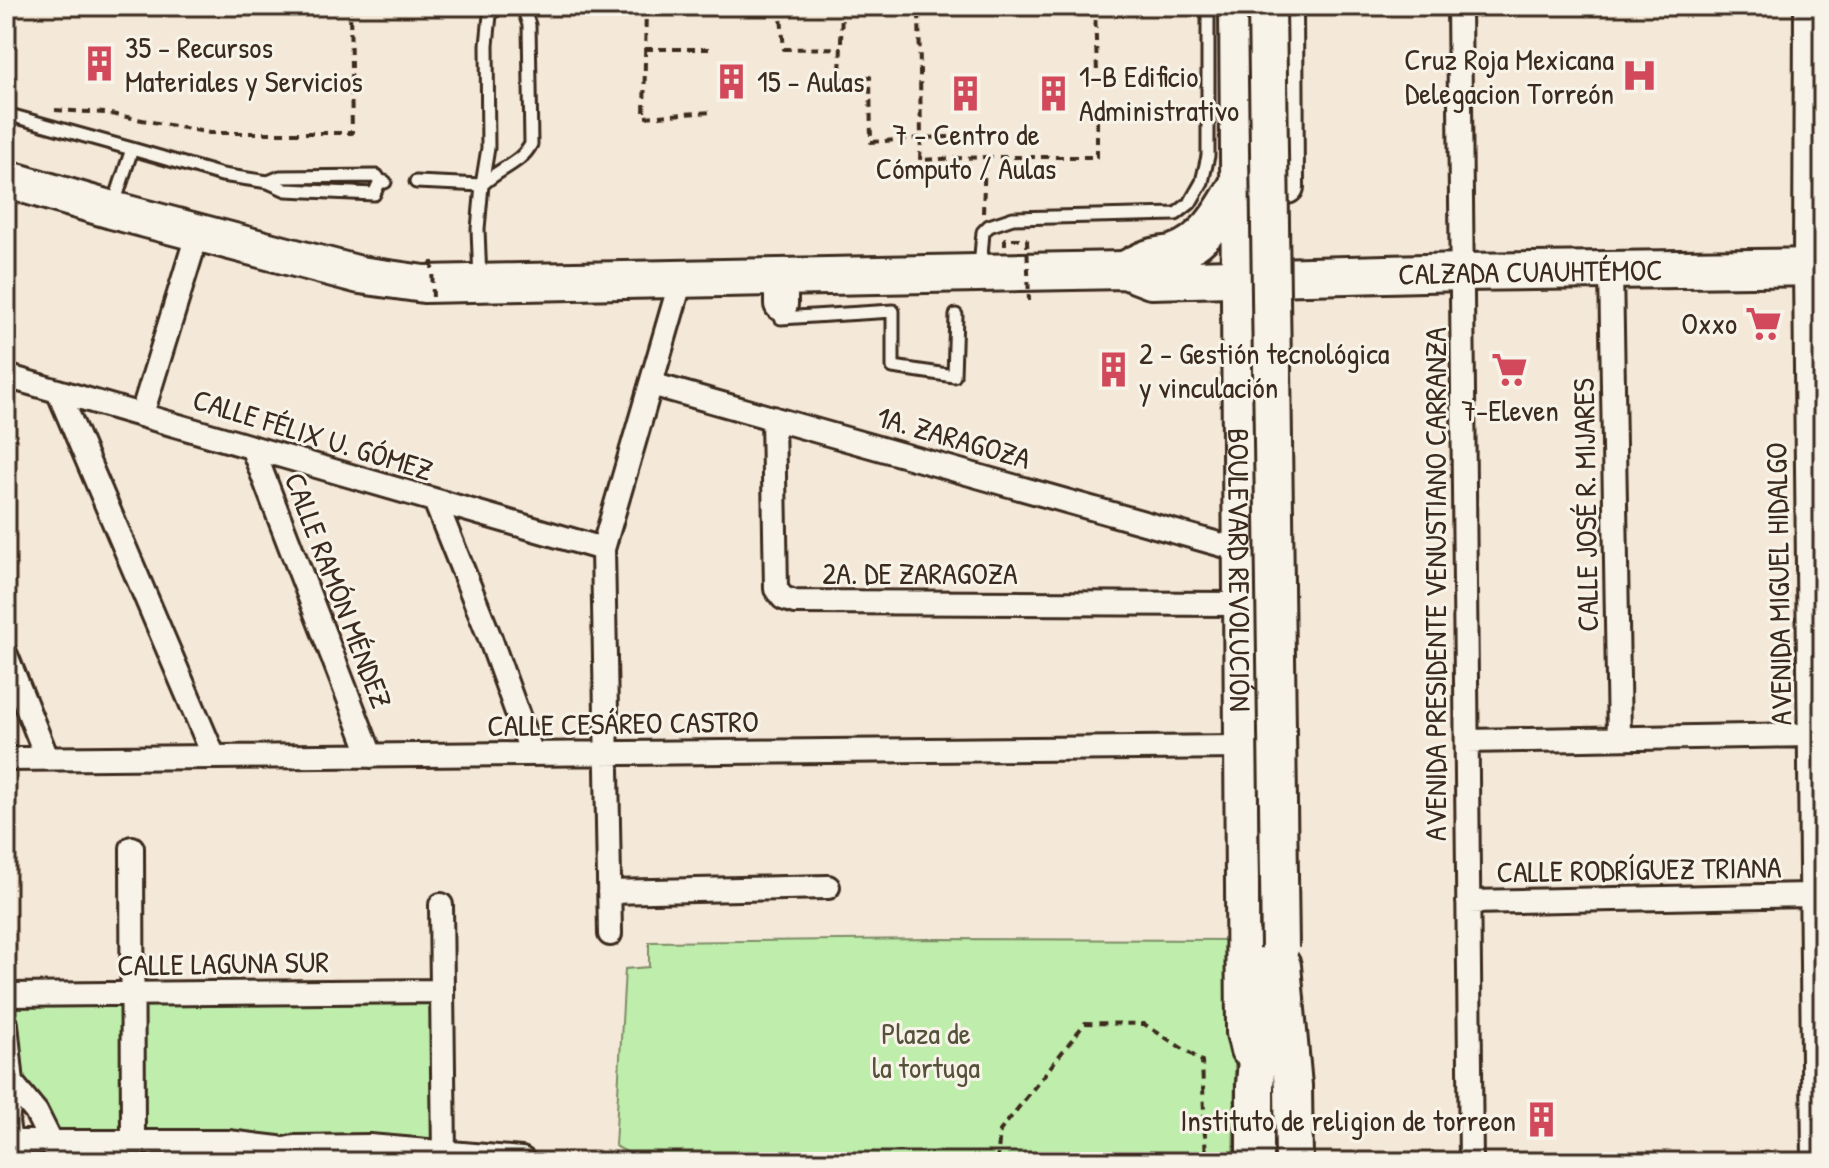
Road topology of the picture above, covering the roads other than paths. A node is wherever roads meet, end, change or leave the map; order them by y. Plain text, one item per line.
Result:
1 (505, 6) edge
2 (517, 6) edge
3 (1208, 6) edge
4 (1236, 6) edge
5 (1254, 6) edge
6 (1267, 6) edge
7 (1286, 6) edge
8 (1459, 6) edge
9 (1806, 6) edge
10 (6, 114) edge
11 (132, 149) junction
12 (6, 179) edge
13 (382, 181) dead end
14 (416, 182) dead end
15 (482, 185) junction
16 (1237, 186) junction
17 (112, 210) junction
18 (198, 232) junction
19 (1814, 268) edge
20 (1125, 270) junction
21 (1611, 270) junction
22 (1463, 272) junction
23 (980, 273) junction
24 (1288, 278) junction
25 (1239, 279) junction
26 (681, 280) junction
27 (481, 284) junction
28 (781, 291) junction
29 (956, 315) dead end
30 (6, 376) edge
31 (651, 384) junction
32 (58, 391) junction
33 (142, 414) junction
34 (773, 418) junction
35 (252, 447) junction
36 (1289, 449) junction
37 (1239, 450) junction
38 (435, 501) junction
39 (603, 549) junction
40 (1240, 550) junction
41 (1240, 604) junction
42 (6, 655) edge
43 (1810, 735) junction
44 (1619, 738) junction
45 (1467, 741) junction
46 (1241, 747) junction
47 (607, 753) junction
48 (532, 754) junction
49 (371, 756) junction
50 (214, 757) junction
51 (47, 758) junction
52 (6, 759) edge
53 (132, 848) dead end
54 (828, 887) dead end
55 (609, 892) junction
56 (1811, 895) junction
57 (1468, 902) junction
58 (441, 905) dead end
59 (610, 934) dead end
60 (1272, 948) junction
61 (440, 991) junction
62 (6, 995) edge
63 (133, 995) junction
64 (6, 1024) edge
65 (12, 1083) junction
66 (1255, 1086) junction
67 (1293, 1086) junction
68 (133, 1142) junction
69 (12, 1149) edge
70 (295, 1150) junction
71 (56, 1152) edge
72 (444, 1154) junction
73 (235, 1162) edge
74 (521, 1162) edge
75 (1255, 1162) edge
76 (1294, 1162) edge
77 (1471, 1162) edge
78 (1814, 1162) edge

1 - 15 lane
2 - 15 lane
3 - 23 lane
4 - 16 main road, BOULEVARD REVOLUCIÓN
5 - 60 main road, BOULEVARD REVOLUCIÓN
6 - 60 main road, BOULEVARD REVOLUCIÓN, bridge
7 - 24 main road
8 - 22 street, AVENIDA PRESIDENTE VENUSTIANO CARRANZA
9 - 19 street, AVENIDA MIGUEL HIDALGO
10 - 11 lane
11 - 13 lane
11 - 17 lane
12 - 17 main road
14 - 15 lane
15 - 27 lane
16 - 20 main road
16 - 25 main road, BOULEVARD REVOLUCIÓN
17 - 18 main road
18 - 27 main road
18 - 33 street
19 - 21 main road, CALZADA CUAUHTÉMOC
19 - 43 street, AVENIDA MIGUEL HIDALGO
20 - 23 main road
20 - 25 main road, CALZADA CUAUHTÉMOC
21 - 22 main road, CALZADA CUAUHTÉMOC
21 - 44 street, CALLE JOSÉ R. MIJARES
22 - 24 main road, CALZADA CUAUHTÉMOC
22 - 45 street, AVENIDA PRESIDENTE VENUSTIANO CARRANZA
23 - 28 main road
24 - 25 main road, CALZADA CUAUHTÉMOC
24 - 36 main road
25 - 37 main road, BOULEVARD REVOLUCIÓN
26 - 27 main road
26 - 28 main road
26 - 31 street
28 - 29 lane
30 - 32 street, CALLE FÉLIX U. GÓMEZ
31 - 34 street, 1A. ZARAGOZA
31 - 39 street
32 - 33 street, CALLE FÉLIX U. GÓMEZ
32 - 50 street
33 - 35 street, CALLE FÉLIX U. GÓMEZ
34 - 40 street, 1A. ZARAGOZA
34 - 41 street, 2A. DE ZARAGOZA
35 - 38 street, CALLE FÉLIX U. GÓMEZ
35 - 49 street, CALLE RAMÓN MÉNDEZ
36 - 37 main road
36 - 67 main road
37 - 40 main road, BOULEVARD REVOLUCIÓN
38 - 39 street, CALLE FÉLIX U. GÓMEZ
38 - 48 street
39 - 47 street
40 - 41 main road, BOULEVARD REVOLUCIÓN
41 - 46 main road, BOULEVARD REVOLUCIÓN
42 - 51 street
43 - 44 street
43 - 56 street, AVENIDA MIGUEL HIDALGO
44 - 45 street
45 - 57 street, AVENIDA PRESIDENTE VENUSTIANO CARRANZA
46 - 47 street, CALLE CESÁREO CASTRO
46 - 66 main road, BOULEVARD REVOLUCIÓN
47 - 48 street, CALLE CESÁREO CASTRO
47 - 55 street
48 - 49 street, CALLE CESÁREO CASTRO
49 - 50 street, CALLE CESÁREO CASTRO
50 - 51 street, CALLE CESÁREO CASTRO
51 - 52 street, CALLE CESÁREO CASTRO
53 - 63 street
54 - 55 street
55 - 59 street
56 - 57 street, CALLE RODRÍGUEZ TRIANA
56 - 78 street, AVENIDA MIGUEL HIDALGO
57 - 77 street, AVENIDA PRESIDENTE VENUSTIANO CARRANZA
58 - 61 street
60 - 66 main road, BOULEVARD REVOLUCIÓN
60 - 67 main road, BOULEVARD REVOLUCIÓN
61 - 63 street, CALLE LAGUNA SUR
61 - 72 street
62 - 63 street, CALLE LAGUNA SUR
63 - 68 street
64 - 65 street
65 - 69 street
65 - 71 street
66 - 75 main road, BOULEVARD REVOLUCIÓN
67 - 76 main road, BOULEVARD REVOLUCIÓN
68 - 70 street
68 - 71 street
69 - 71 street
70 - 72 street
70 - 73 street
72 - 74 street

